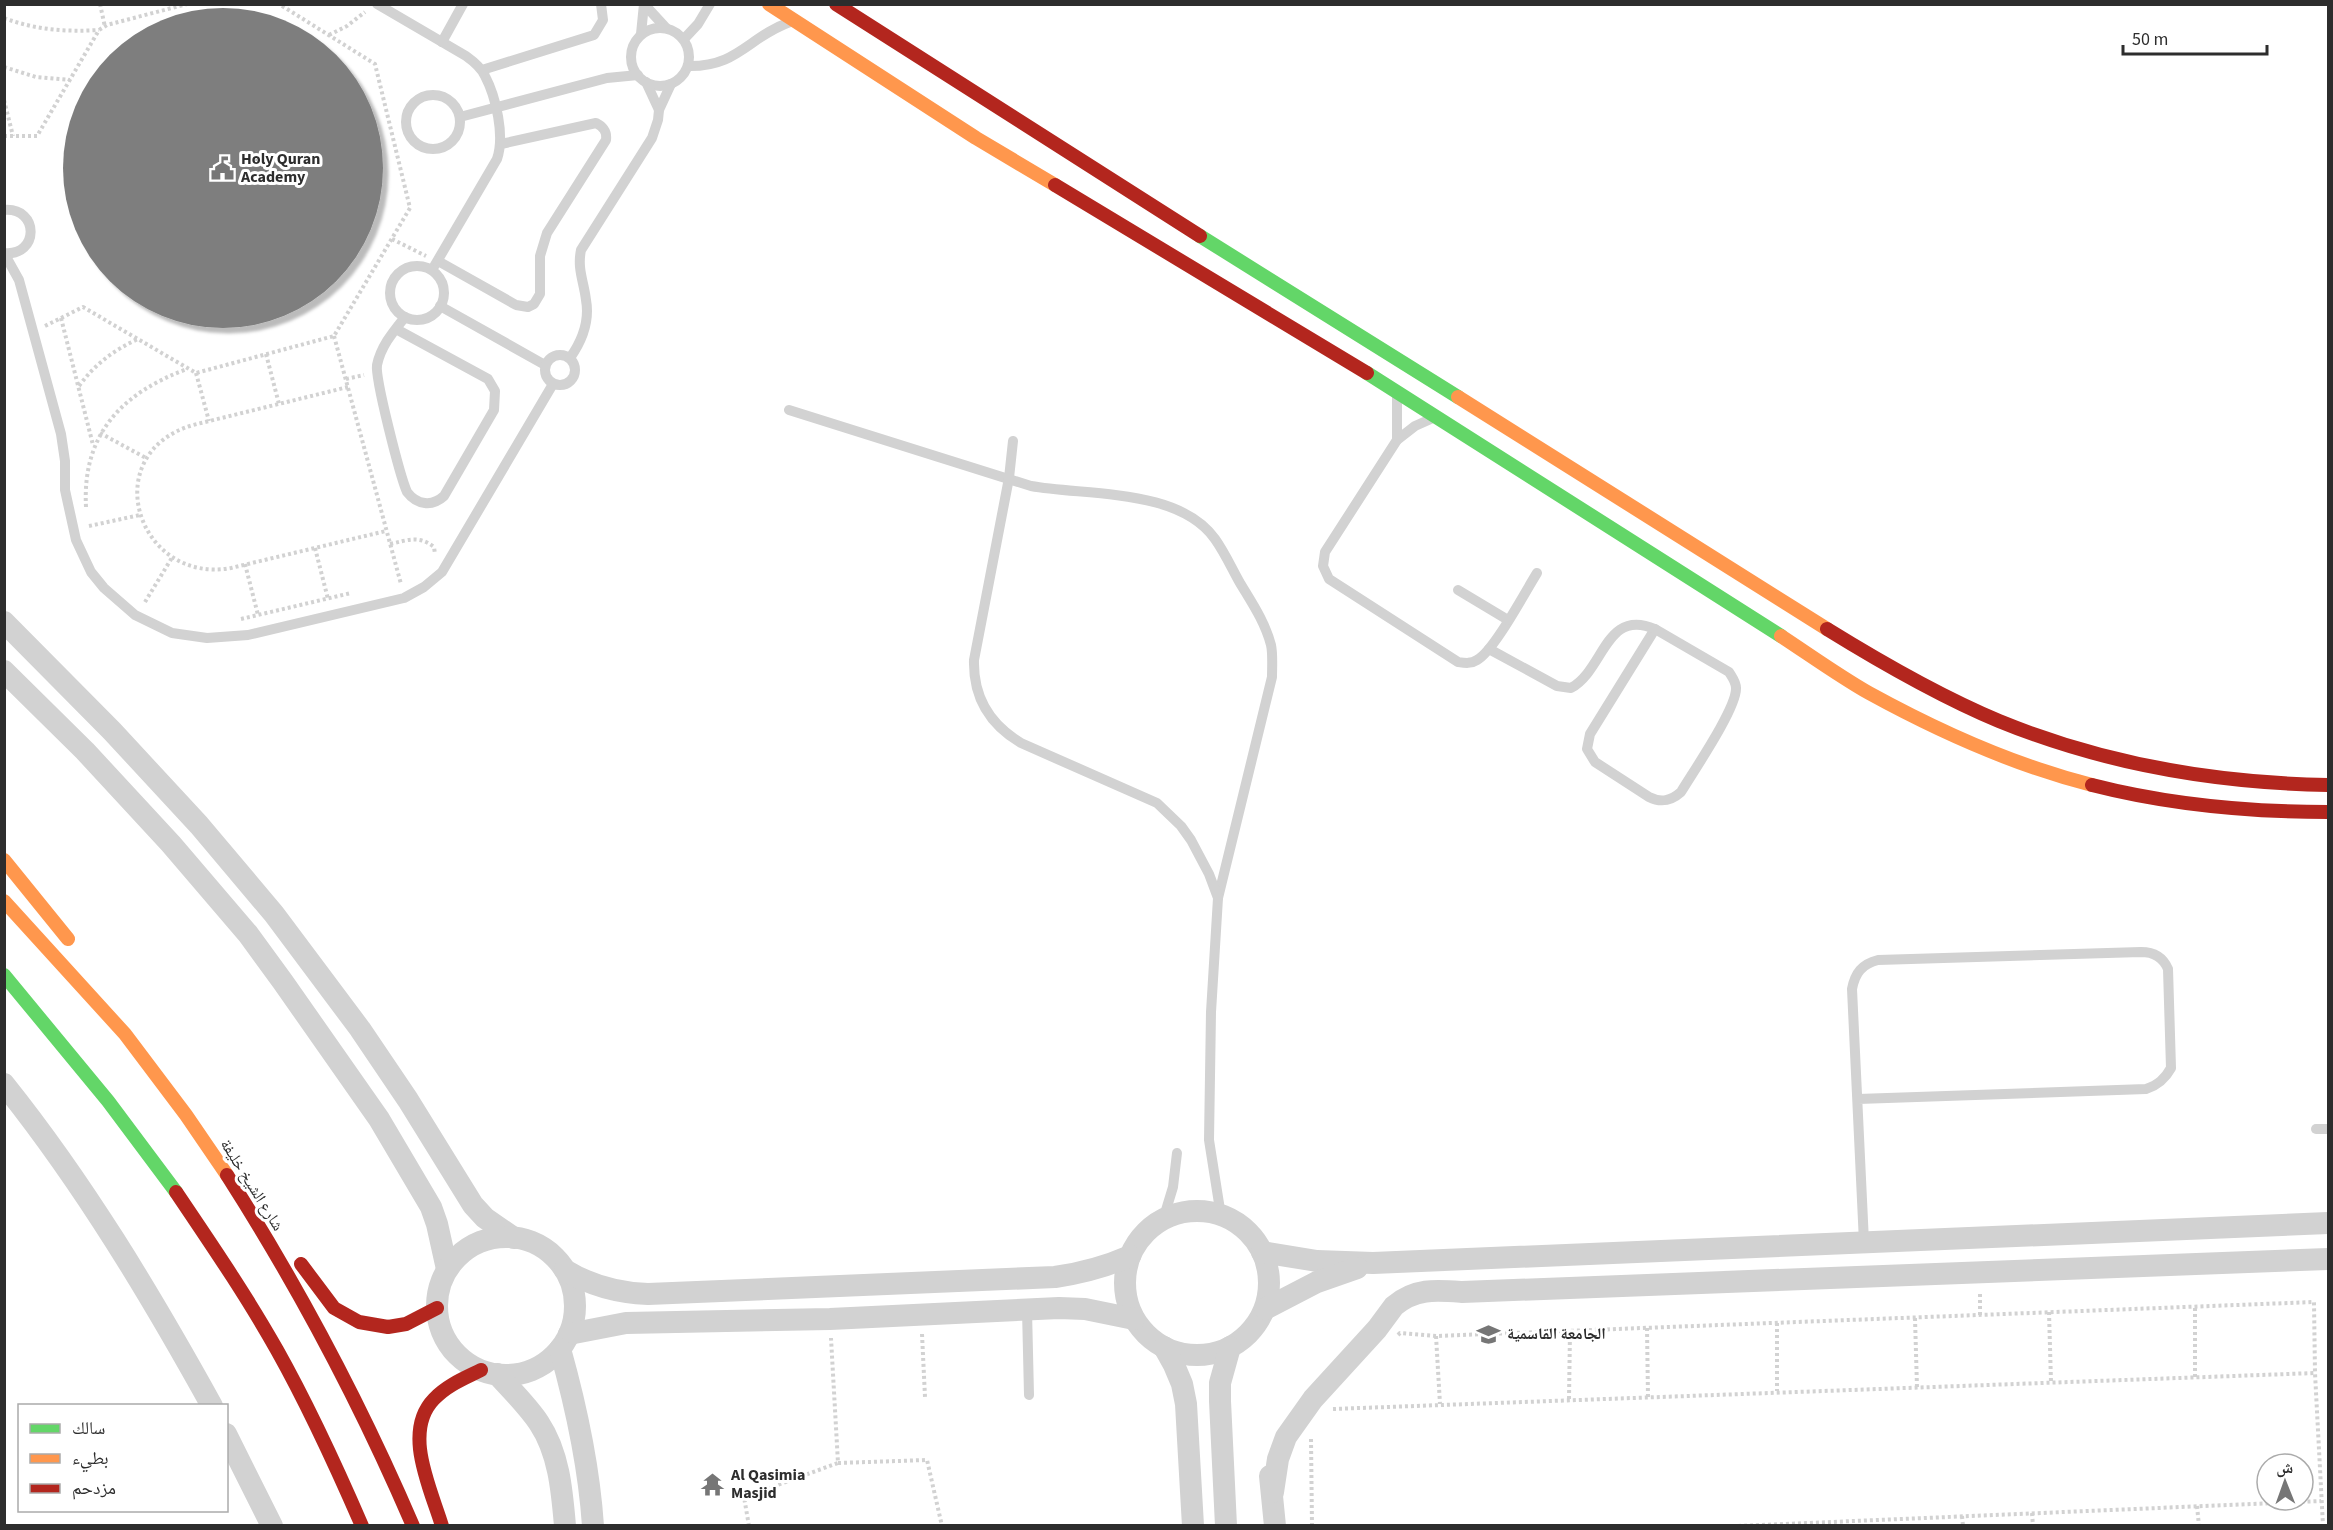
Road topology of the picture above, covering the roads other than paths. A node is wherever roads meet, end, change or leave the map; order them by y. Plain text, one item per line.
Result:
1 (377, 4) edge
2 (463, 4) edge
3 (601, 4) edge
4 (644, 4) edge
5 (710, 4) edge
6 (769, 4) edge
7 (836, 4) edge
8 (795, 20) junction
9 (666, 28) junction
10 (641, 34) junction
11 (684, 39) junction
12 (442, 42) junction
13 (631, 55) junction
14 (688, 66) junction
15 (482, 70) junction
16 (607, 78) junction
17 (642, 79) junction
18 (671, 84) junction
19 (495, 107) junction
20 (658, 110) junction
21 (460, 117) junction
22 (501, 144) junction
23 (6, 207) edge
24 (22, 249) junction
25 (4, 253) edge
26 (435, 266) junction
27 (19, 280) junction
28 (441, 306) junction
29 (409, 318) junction
30 (396, 329) junction
31 (418, 340) junction
32 (570, 358) junction
33 (545, 365) junction
34 (554, 384) junction
35 (1397, 391) junction
36 (789, 410) dead end
37 (1436, 417) junction
38 (1397, 440) junction
39 (1013, 441) dead end
40 (1009, 478) junction
41 (1537, 573) dead end
42 (1458, 590) dead end
43 (1508, 620) junction
44 (4, 622) edge
45 (1655, 629) junction
46 (1489, 649) junction
47 (4, 671) edge
48 (2328, 785) edge
49 (2328, 812) edge
50 (4, 860) edge
51 (1218, 898) junction
52 (4, 901) edge
53 (77, 950) dead end
54 (4, 975) edge
55 (101, 988) dead end
56 (106, 1011) junction
57 (4, 1084) edge
58 (1858, 1099) junction
59 (2316, 1129) dead end
60 (2328, 1129) edge
61 (1177, 1153) dead end
62 (1221, 1215) junction
63 (1163, 1220) junction
64 (2328, 1223) edge
65 (263, 1233) junction
66 (514, 1238) junction
67 (1864, 1242) junction
68 (1262, 1252) junction
69 (1130, 1256) junction
70 (2328, 1259) edge
71 (1372, 1263) junction
72 (447, 1269) junction
73 (565, 1270) junction
74 (437, 1308) junction
75 (1265, 1309) junction
76 (1027, 1310) junction
77 (1134, 1319) junction
78 (564, 1341) junction
79 (1164, 1347) junction
80 (1230, 1347) junction
81 (489, 1372) junction
82 (1029, 1395) dead end
83 (211, 1404) edge
84 (228, 1438) edge
85 (272, 1526) edge
86 (362, 1526) edge
87 (413, 1526) edge
88 (442, 1526) edge
89 (564, 1526) edge
90 (593, 1526) edge
91 (1193, 1526) edge
92 (1226, 1526) edge
93 (1275, 1526) edge

1 - 12 lane
2 - 12 lane
3 - 15 lane
4 - 9 lane
4 - 10 lane
5 - 11 lane
6 - 8 main road
7 - 48 main road
8 - 14 lane
8 - 35 main road
9 - 10 lane
9 - 11 lane
10 - 13 lane
11 - 14 lane
12 - 15 lane
13 - 16 lane
13 - 17 lane
14 - 18 lane
15 - 19 lane
16 - 17 lane
16 - 19 lane
17 - 18 lane
17 - 20 lane
18 - 20 lane
19 - 21 lane
19 - 22 lane
20 - 32 lane
21 - 21 lane
22 - 26 lane
22 - 26 lane
23 - 24 lane
24 - 25 lane
24 - 27 lane
25 - 27 lane
26 - 28 lane
26 - 29 lane
27 - 34 lane
28 - 29 lane
28 - 33 lane
29 - 30 lane
29 - 31 lane
30 - 31 lane
30 - 31 lane
32 - 33 lane
32 - 34 lane
33 - 34 lane
35 - 37 main road
35 - 38 lane
36 - 40 lane
37 - 38 lane
37 - 49 main road
38 - 46 lane
39 - 40 lane
40 - 51 lane
40 - 51 lane
41 - 43 lane
42 - 43 lane
43 - 46 lane
44 - 66 street
45 - 45 lane
45 - 46 lane
47 - 72 street
50 - 53 main road
51 - 62 lane
52 - 56 main road, شارع الشيخ خليفة
54 - 86 main road
55 - 56 main road
56 - 65 main road, شارع الشيخ خليفة
57 - 83 street
58 - 58 lane
58 - 67 lane
59 - 60 lane
61 - 63 lane
62 - 63 street
62 - 68 street
63 - 69 street
64 - 67 street
65 - 74 main road
65 - 87 main road, شارع الشيخ خليفة
66 - 72 street
66 - 73 street
67 - 71 street
68 - 71 street
68 - 75 street
69 - 73 street
69 - 77 street
70 - 93 street
71 - 75 street
72 - 74 street
73 - 78 street
74 - 81 street
75 - 80 street
76 - 77 street
76 - 78 street
76 - 82 lane
77 - 79 street
78 - 81 street
78 - 90 street
79 - 80 street
79 - 91 street
80 - 92 street
81 - 88 main road
81 - 89 street
84 - 85 street

